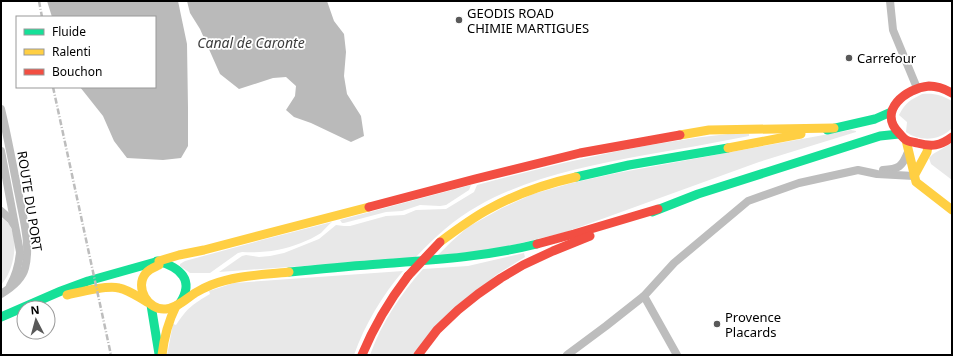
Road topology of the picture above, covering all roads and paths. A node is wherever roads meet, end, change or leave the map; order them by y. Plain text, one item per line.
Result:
1 (890, 1) edge
2 (917, 88) junction
3 (952, 93) edge
4 (1, 109) edge
5 (891, 112) junction
6 (834, 128) junction
7 (902, 137) junction
8 (952, 137) edge
9 (928, 146) junction
10 (1, 151) edge
11 (908, 152) junction
12 (2, 166) edge
13 (858, 170) junction
14 (915, 179) junction
15 (4, 186) edge
16 (17, 189) junction
17 (9, 195) junction
18 (1, 201) edge
19 (658, 209) junction
20 (952, 210) edge
21 (1, 211) edge
22 (15, 226) junction
23 (161, 262) junction
24 (4, 292) edge
25 (644, 296) junction
26 (41, 300) edge
27 (44, 300) edge
28 (149, 304) junction
29 (178, 304) junction
30 (16, 311) edge
31 (1, 317) edge
32 (159, 355) edge
33 (162, 355) edge
34 (362, 355) edge
35 (418, 355) edge
36 (567, 355) edge
37 (677, 355) edge

1 - 2 street
2 - 3 street
2 - 5 street
4 - 16 street, ROUTE DU PORT
5 - 6 street
5 - 7 street
6 - 23 street
6 - 34 street, bridge
7 - 9 street
7 - 11 street
7 - 19 street
8 - 9 street
9 - 14 street
10 - 12 street, ROUTE DU PORT
11 - 13 street
11 - 14 street
12 - 15 street, ROUTE DU PORT
13 - 14 street
13 - 25 street
14 - 20 street
15 - 16 street
15 - 17 street, ROUTE DU PORT
16 - 17 street
16 - 24 street, ROUTE DU PORT
17 - 18 street
17 - 22 street, ROUTE DU PORT
19 - 29 street
19 - 35 street
21 - 22 street
22 - 24 street, ROUTE DU PORT
23 - 26 street
23 - 28 street
23 - 29 street
25 - 36 street
25 - 37 street
27 - 28 street
28 - 29 street
28 - 32 street
29 - 33 street
30 - 31 street

